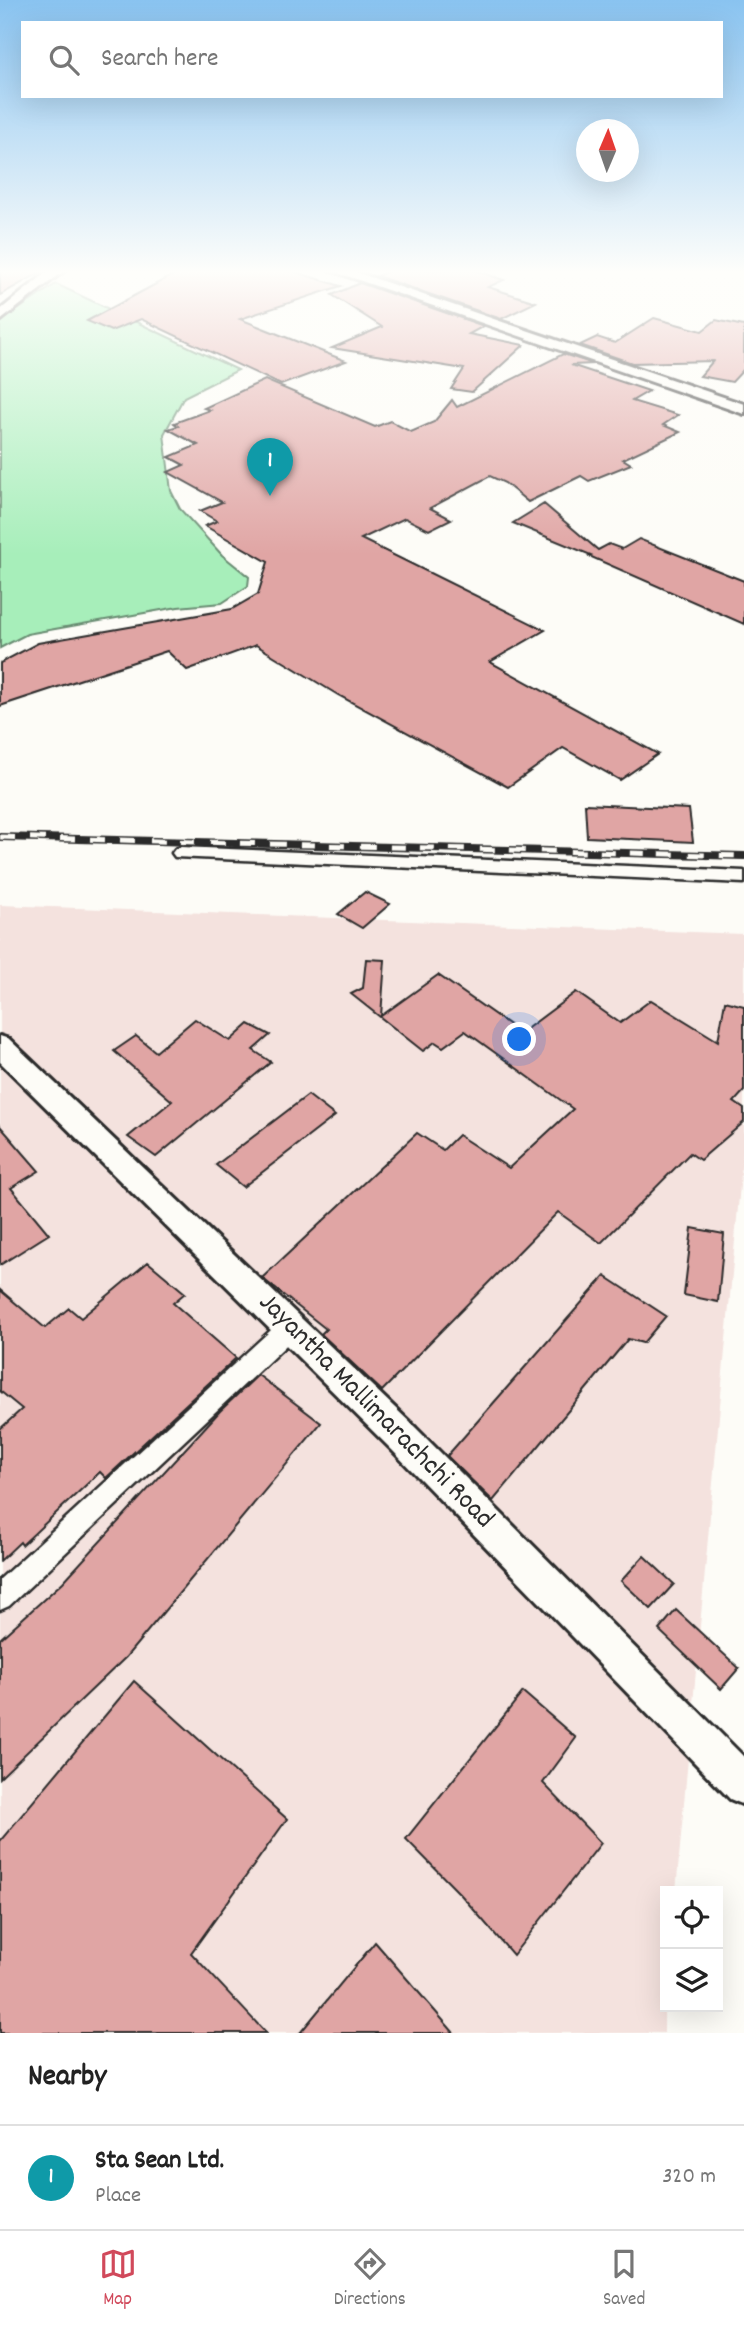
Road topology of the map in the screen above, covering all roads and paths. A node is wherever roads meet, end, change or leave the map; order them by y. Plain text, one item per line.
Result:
1 (614, 365) edge
2 (744, 409) edge
3 (181, 853) dead end
4 (744, 877) edge
5 (0, 1046) edge
6 (290, 1327) junction
7 (0, 1597) edge
8 (744, 1785) edge

1 - 2 main road
3 - 4 street
5 - 6 street, Jayantha Mallimarachchi Road
6 - 7 street
6 - 8 street, Jayantha Mallimarachchi Road

